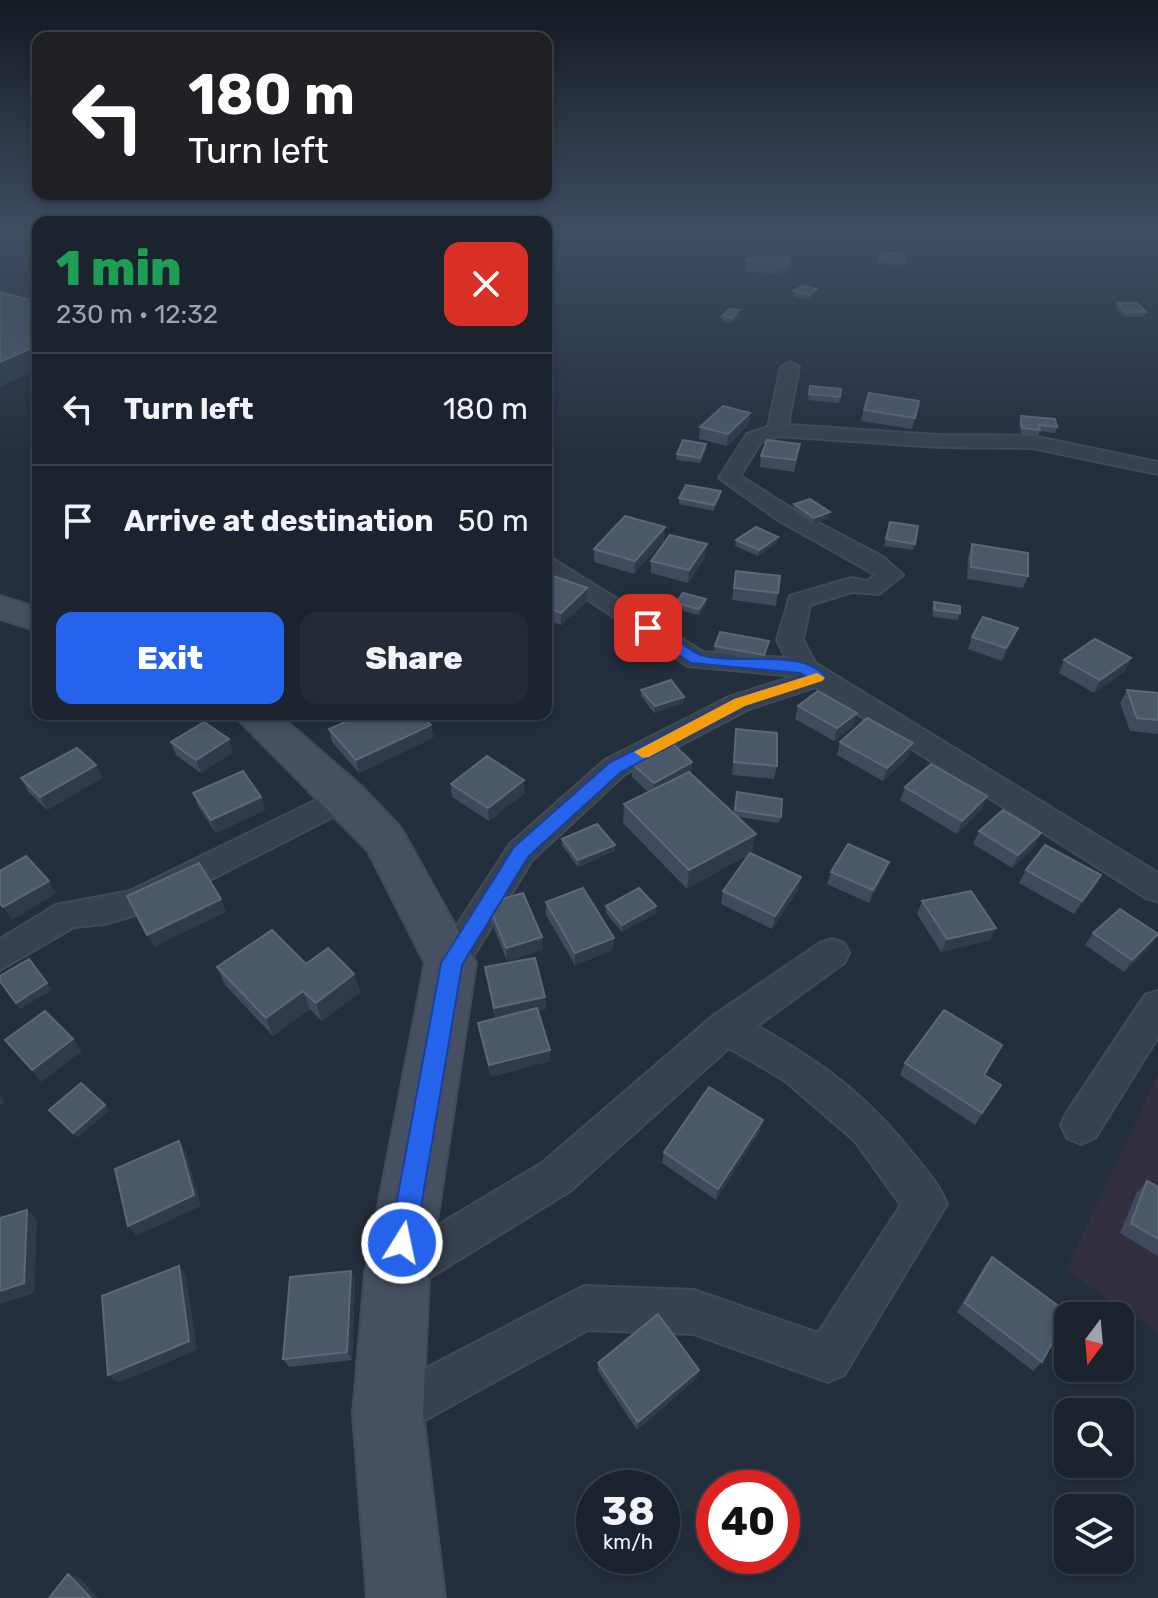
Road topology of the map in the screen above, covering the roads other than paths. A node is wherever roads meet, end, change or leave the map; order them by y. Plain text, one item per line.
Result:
1 (790, 367) dead end
2 (777, 430) junction
3 (1158, 468) edge
4 (552, 566) edge
5 (0, 607) edge
6 (32, 618) edge
7 (811, 673) junction
8 (260, 720) edge
9 (345, 797) junction
10 (1158, 889) edge
11 (832, 953) dead end
12 (0, 956) edge
13 (451, 963) junction
14 (1158, 1006) edge
15 (726, 1027) junction
16 (1081, 1125) dead end
17 (397, 1274) junction
18 (388, 1414) junction
19 (406, 1598) edge

1 - 2 street
2 - 3 street
2 - 7 street
4 - 7 street
5 - 6 street
7 - 10 street
7 - 13 street
8 - 9 street
9 - 12 street
9 - 13 street
11 - 15 street
13 - 17 street
14 - 16 street
15 - 17 street
15 - 18 street
17 - 18 street
18 - 19 street

